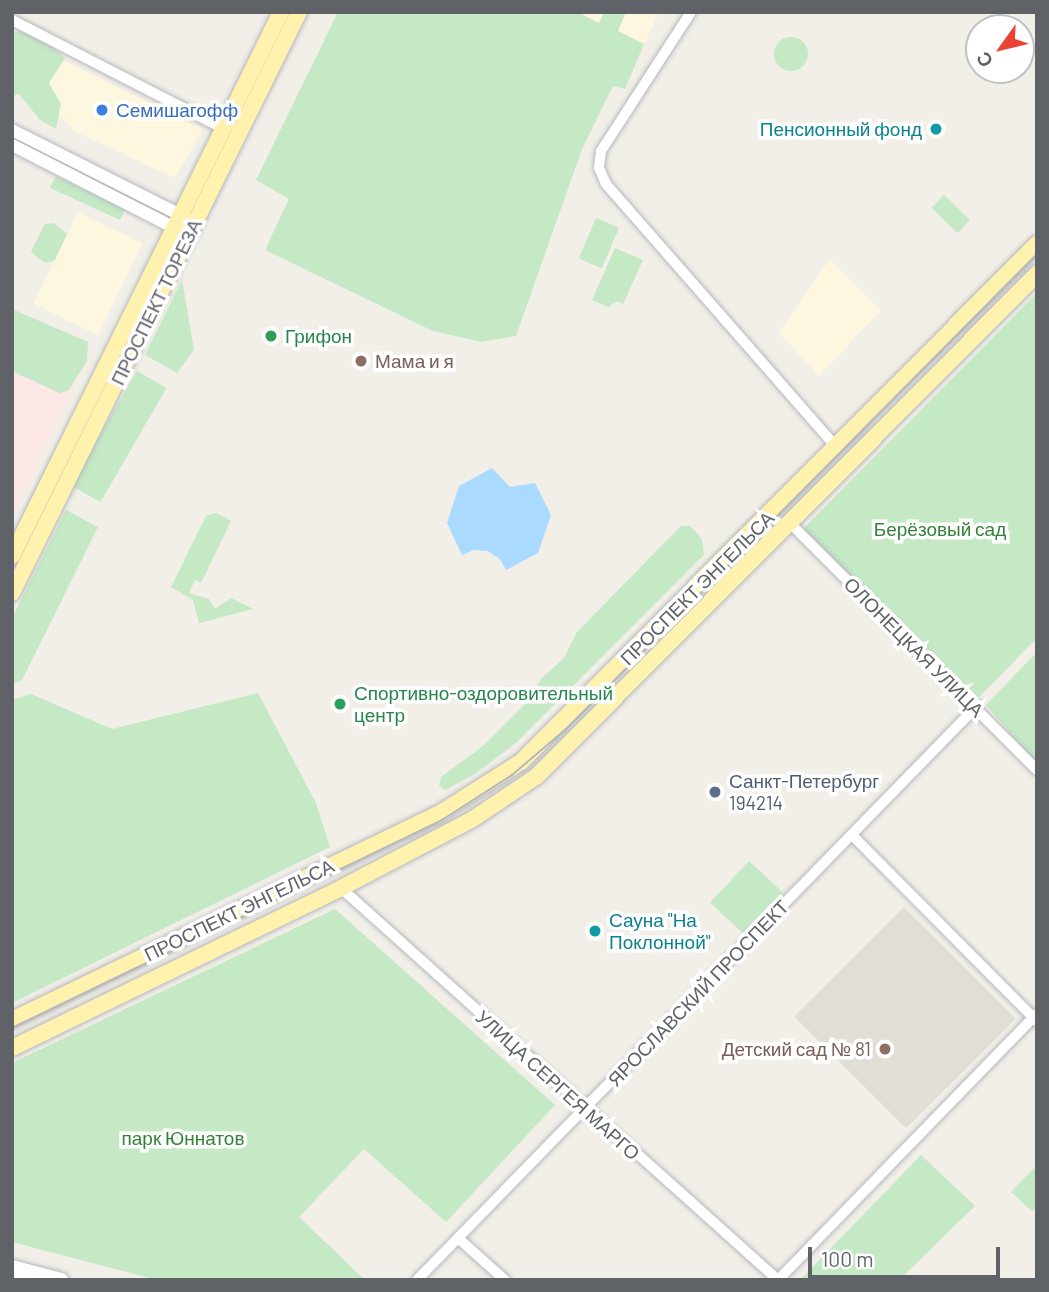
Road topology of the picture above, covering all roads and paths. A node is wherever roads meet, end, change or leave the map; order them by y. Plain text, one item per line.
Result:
1 (281, 12) edge
2 (299, 12) edge
3 (691, 12) edge
4 (12, 20) edge
5 (224, 129) junction
6 (12, 130) edge
7 (12, 145) edge
8 (178, 220) junction
9 (193, 227) junction
10 (1037, 244) edge
11 (1037, 274) edge
12 (836, 447) junction
13 (791, 524) junction
14 (12, 556) edge
15 (12, 593) edge
16 (977, 706) junction
17 (1037, 770) edge
18 (852, 835) junction
19 (291, 884) junction
20 (341, 888) junction
21 (302, 907) junction
22 (1036, 1017) edge
23 (12, 1020) edge
24 (12, 1048) edge
25 (585, 1110) junction
26 (458, 1238) junction
27 (18, 1275) edge
28 (61, 1280) edge
29 (417, 1280) edge
30 (505, 1280) edge
31 (778, 1280) edge

1 - 5 main road, ПРОСПЕКТ ТОРЕЗА
2 - 9 main road, ПРОСПЕКТ ТОРЕЗА
3 - 12 street
4 - 5 street
5 - 8 main road, ПРОСПЕКТ ТОРЕЗА
6 - 8 street
7 - 8 street
8 - 9 street
8 - 14 main road, ПРОСПЕКТ ТОРЕЗА
9 - 15 main road, ПРОСПЕКТ ТОРЕЗА
10 - 12 main road, ПРОСПЕКТ ЭНГЕЛЬСА
11 - 13 main road, ПРОСПЕКТ ЭНГЕЛЬСА
12 - 19 main road, ПРОСПЕКТ ЭНГЕЛЬСА
13 - 16 street, ОЛОНЕЦКАЯ УЛИЦА
13 - 20 main road, ПРОСПЕКТ ЭНГЕЛЬСА
16 - 17 street, ОЛОНЕЦКАЯ УЛИЦА
16 - 18 street, ЯРОСЛАВСКИЙ ПРОСПЕКТ
18 - 22 street
18 - 25 street, ЯРОСЛАВСКИЙ ПРОСПЕКТ
19 - 21 main road
19 - 23 main road, ПРОСПЕКТ ЭНГЕЛЬСА
20 - 21 main road, ПРОСПЕКТ ЭНГЕЛЬСА
20 - 25 street, УЛИЦА СЕРГЕЯ МАРГО
21 - 24 main road, ПРОСПЕКТ ЭНГЕЛЬСА
22 - 31 street
25 - 26 street, ЯРОСЛАВСКИЙ ПРОСПЕКТ
25 - 31 street, УЛИЦА СЕРГЕЯ МАРГО
26 - 29 street, ЯРОСЛАВСКИЙ ПРОСПЕКТ
26 - 30 street
27 - 28 main road

